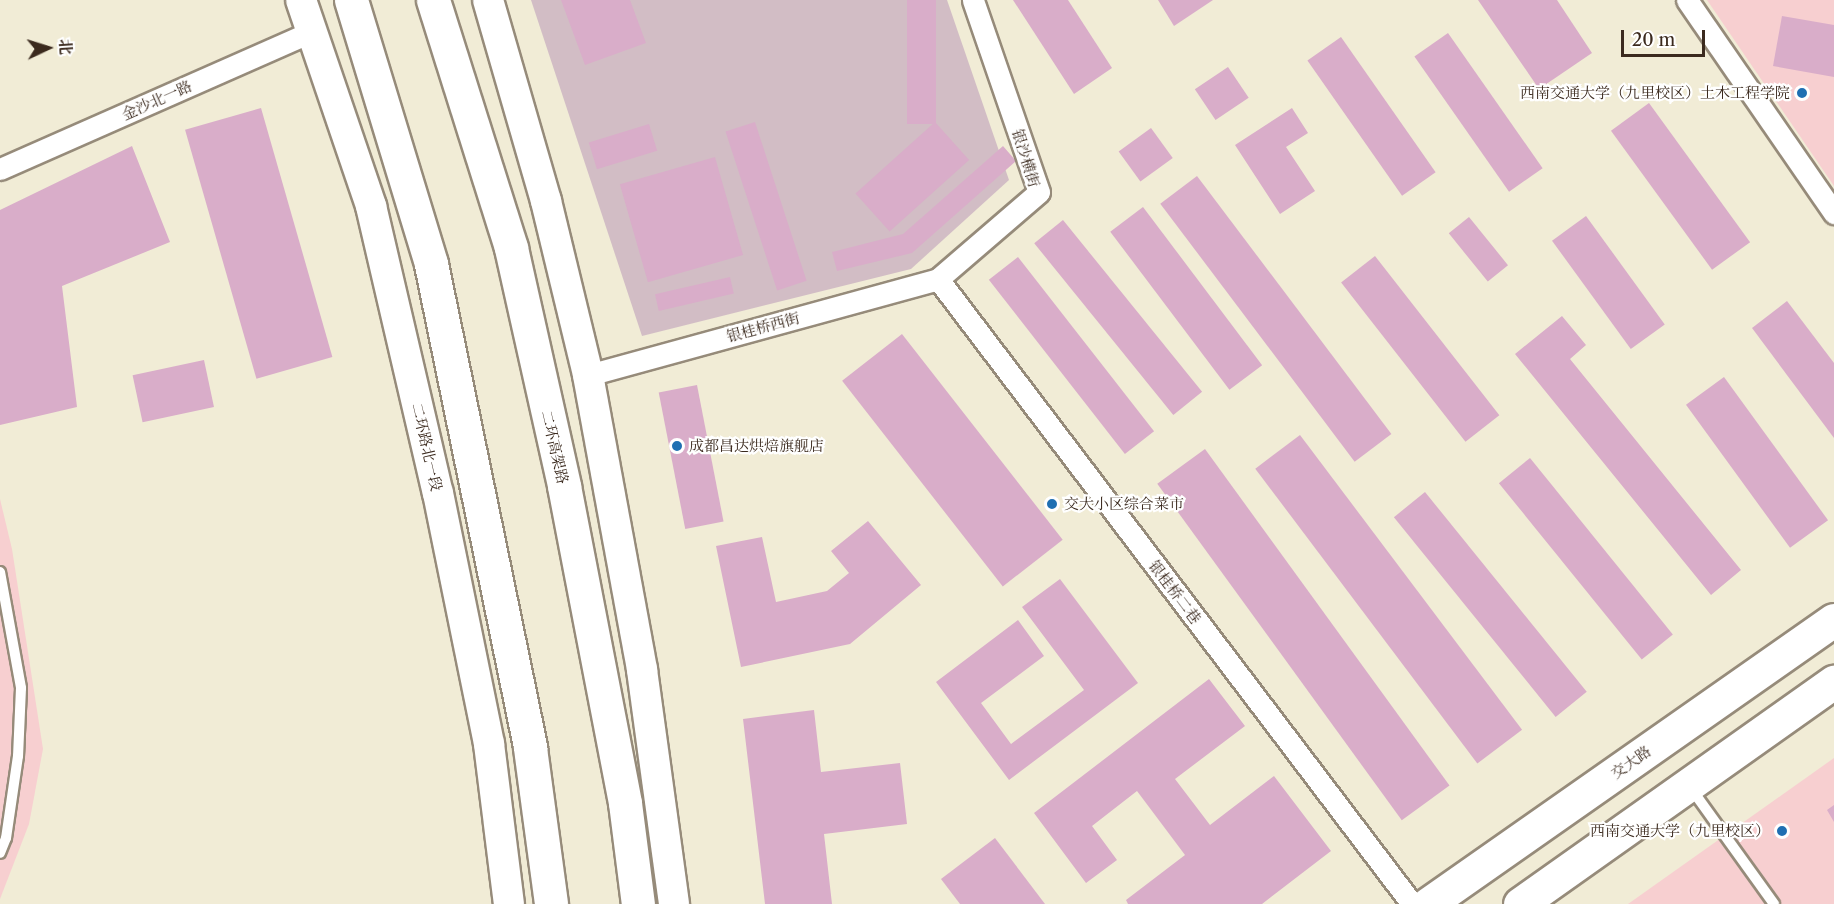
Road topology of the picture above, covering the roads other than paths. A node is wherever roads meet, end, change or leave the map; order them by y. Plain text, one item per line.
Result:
1 (301, 0) edge
2 (351, 0) edge
3 (433, 0) edge
4 (488, 0) edge
5 (973, 0) edge
6 (1687, 0) edge
7 (313, 31) junction
8 (0, 169) edge
9 (1834, 213) edge
10 (938, 279) junction
11 (588, 375) junction
12 (0, 572) edge
13 (1834, 620) edge
14 (1834, 682) edge
15 (1688, 784) junction
16 (0, 853) edge
17 (509, 904) edge
18 (551, 904) edge
19 (638, 904) edge
20 (674, 904) edge
21 (1412, 904) edge
22 (1428, 904) edge
23 (1520, 904) edge
24 (1774, 904) edge

1 - 7 main road, 二环路北一段
2 - 18 main road
3 - 19 main road, 二环高架路, bridge
4 - 11 main road
5 - 10 street, 银沙横街
6 - 9 street
7 - 8 street, 金沙北一路
7 - 17 main road, 二环路北一段
10 - 11 street, 银桂桥西街
10 - 21 street, 银桂桥二巷
11 - 20 main road
12 - 16 lane
13 - 22 main road, 交大路
14 - 15 main road
15 - 23 main road
15 - 24 lane

